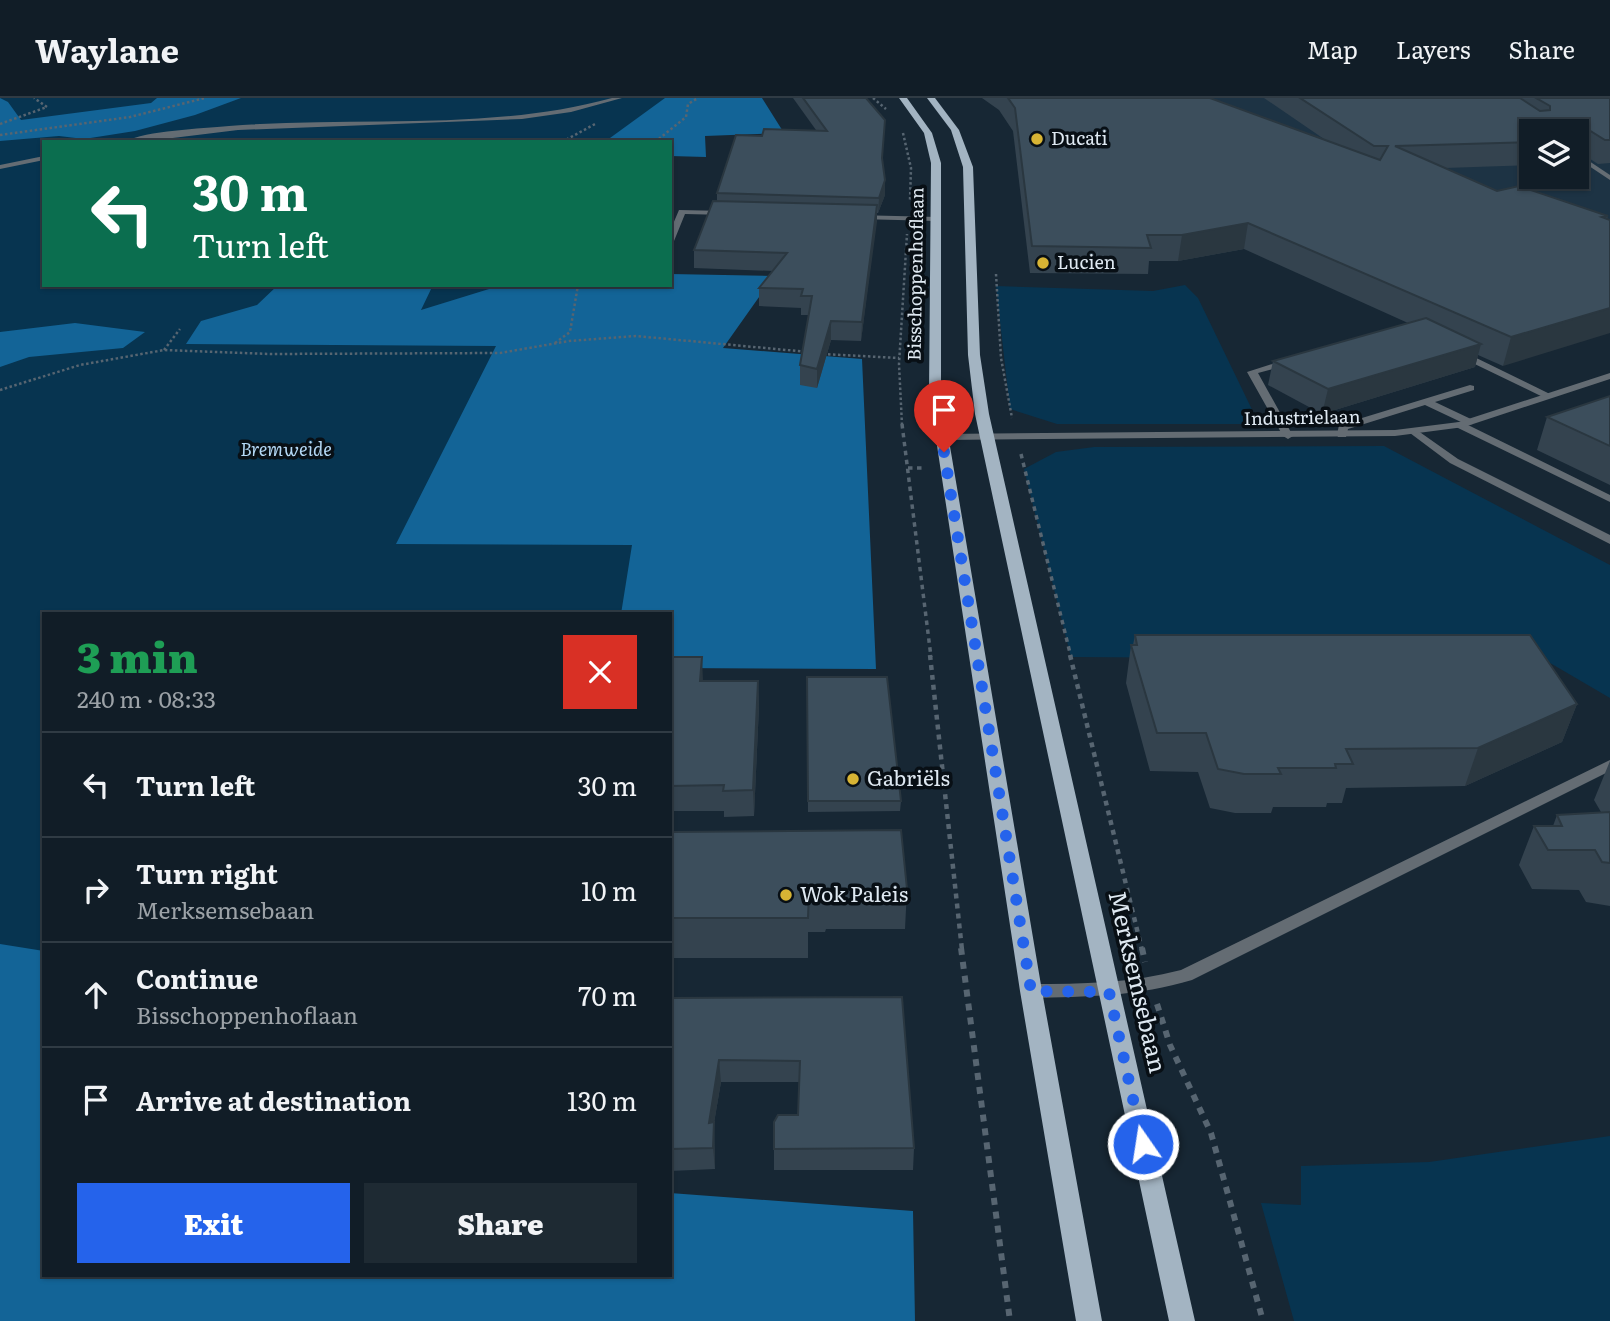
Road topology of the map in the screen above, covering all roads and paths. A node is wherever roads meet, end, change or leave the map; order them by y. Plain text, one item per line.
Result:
1 (34, 98) edge
2 (205, 98) edge
3 (618, 98) edge
4 (698, 98) edge
5 (873, 98) edge
6 (903, 98) edge
7 (931, 98) edge
8 (893, 116) dead end
9 (0, 124) edge
10 (901, 129) dead end
11 (0, 135) edge
12 (141, 140) edge
13 (657, 140) edge
14 (42, 158) edge
15 (1589, 163) edge
16 (0, 167) edge
17 (1610, 178) edge
18 (672, 211) edge
19 (682, 212) junction
20 (735, 213) edge
21 (842, 216) edge
22 (909, 218) junction
23 (937, 219) junction
24 (672, 236) edge
25 (578, 287) edge
26 (180, 329) dead end
27 (554, 344) junction
28 (1443, 346) edge
29 (164, 350) junction
30 (899, 358) junction
31 (1294, 360) edge
32 (1610, 376) edge
33 (1470, 388) dead end
34 (0, 390) edge
35 (1549, 396) junction
36 (1426, 401) junction
37 (1465, 423) junction
38 (1414, 431) junction
39 (1342, 435) junction
40 (942, 436) junction
41 (986, 436) junction
42 (1288, 436) junction
43 (1024, 469) dead end
44 (1610, 499) edge
45 (1610, 540) edge
46 (1063, 627) dead end
47 (1610, 765) edge
48 (1031, 991) junction
49 (1109, 992) junction
50 (1010, 1321) edge
51 (1088, 1321) edge
52 (1182, 1321) edge

1 - 9 path
2 - 11 path
3 - 12 street
4 - 13 path
5 - 8 path
6 - 23 main road, Bisschoppenhoflaan
7 - 41 main road
10 - 22 path
14 - 16 street
15 - 17 street
18 - 19 street
19 - 20 street
19 - 24 street
21 - 22 street
22 - 23 street
22 - 30 path
23 - 40 main road, Bisschoppenhoflaan
25 - 27 path
26 - 29 path
27 - 29 path
27 - 30 path
28 - 35 street
29 - 34 path
30 - 50 path
31 - 42 street
32 - 35 street, Industrielaan
33 - 36 street
35 - 37 street, Industrielaan
36 - 37 street
36 - 39 street
37 - 38 street, Industrielaan
37 - 44 street
38 - 39 street, Industrielaan
38 - 45 street
39 - 42 street, Industrielaan
40 - 41 street, Industrielaan
40 - 48 main road, Bisschoppenhoflaan
41 - 42 street, Industrielaan
41 - 49 main road, Merksemsebaan
43 - 46 path
47 - 49 street
48 - 49 street
48 - 51 main road
49 - 52 main road, Merksemsebaan

